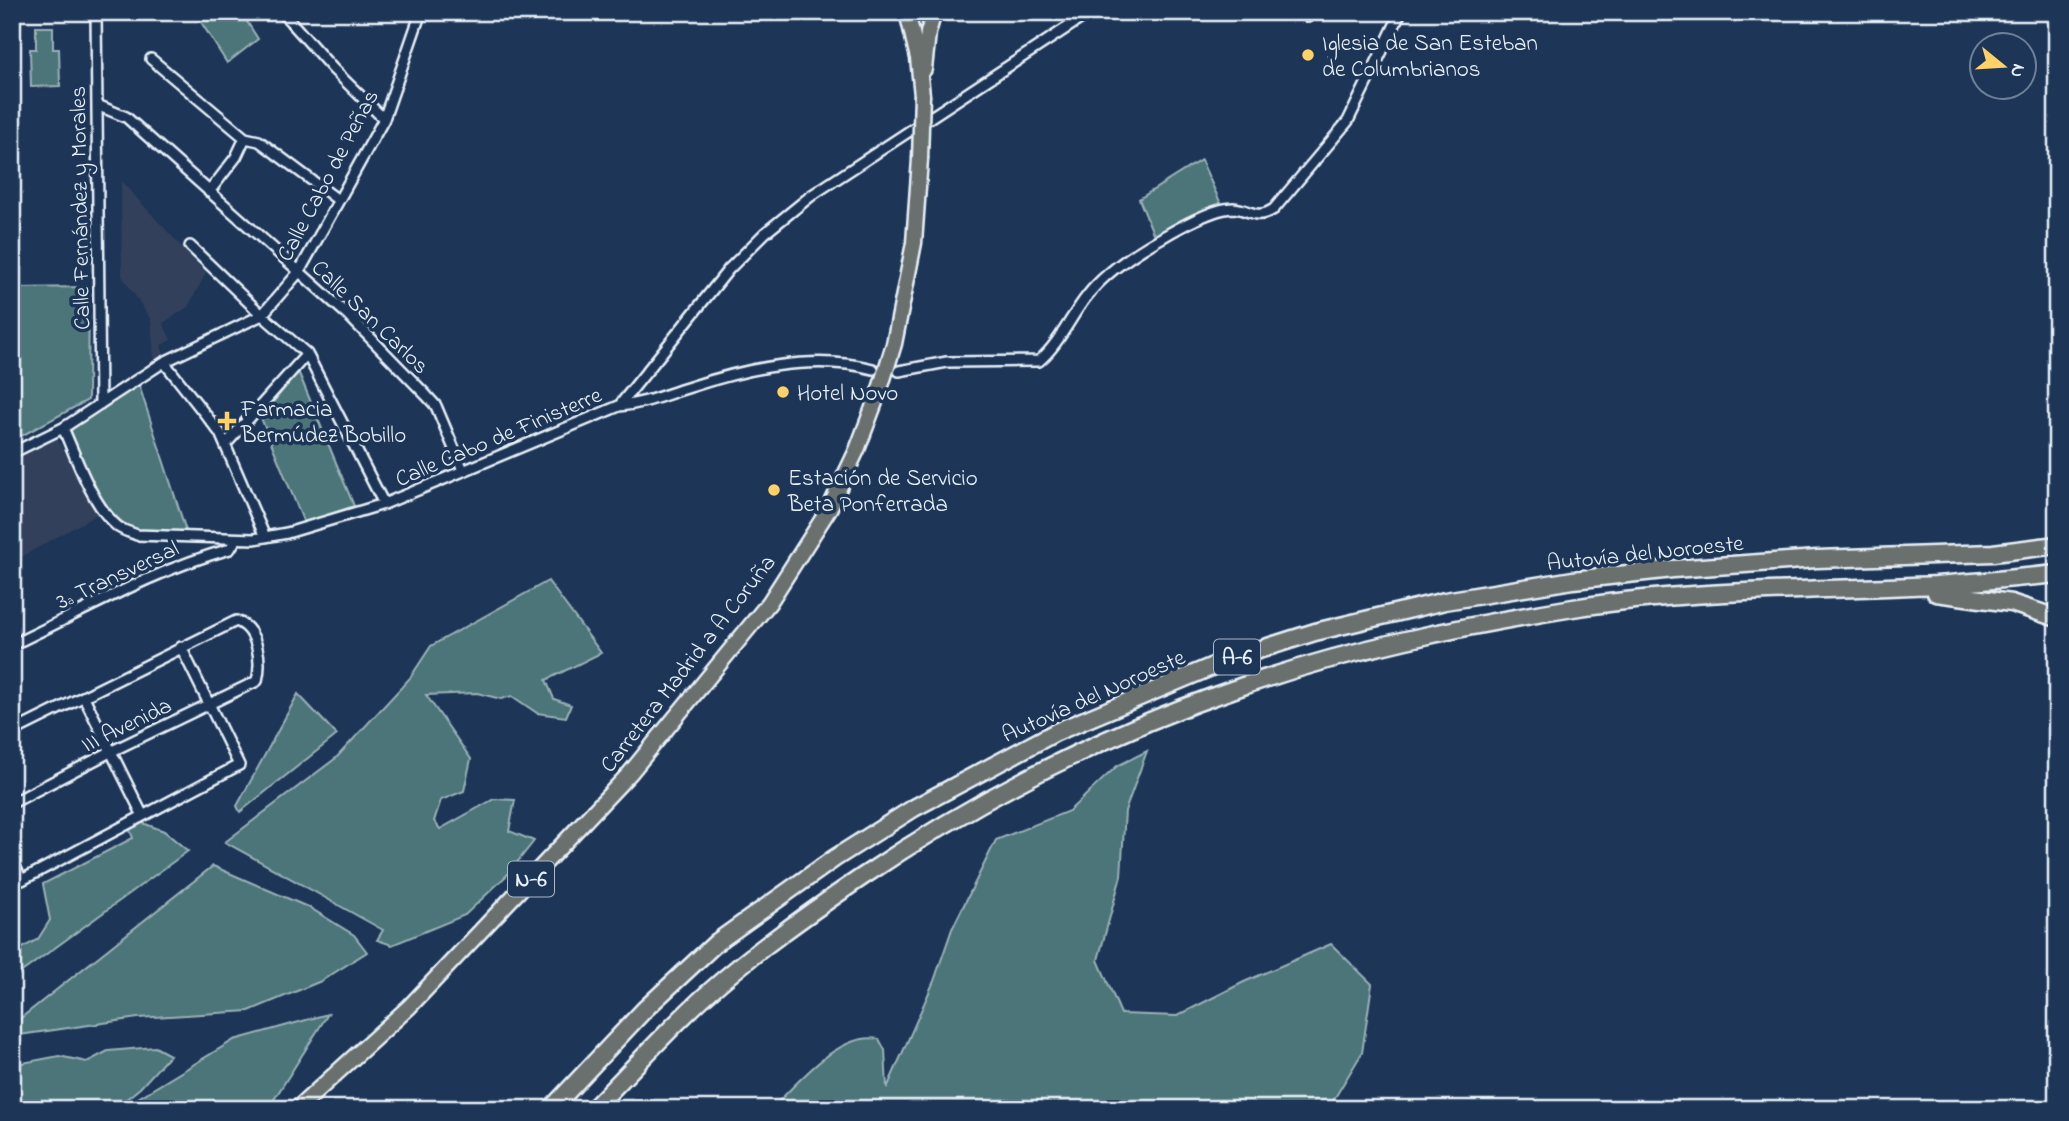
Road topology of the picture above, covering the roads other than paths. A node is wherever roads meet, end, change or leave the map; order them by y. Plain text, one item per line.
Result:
1 (96, 12) edge
2 (282, 12) edge
3 (421, 12) edge
4 (907, 12) edge
5 (922, 12) edge
6 (934, 12) edge
7 (1091, 12) edge
8 (1401, 12) edge
9 (151, 59) dead end
10 (922, 95) junction
11 (97, 105) junction
12 (384, 119) junction
13 (245, 138) junction
14 (209, 192) junction
15 (338, 200) junction
16 (190, 246) dead end
17 (299, 272) junction
18 (262, 315) junction
19 (307, 354) junction
20 (164, 362) junction
21 (873, 369) dead end
22 (899, 371) dead end
23 (100, 404) junction
24 (619, 406) junction
25 (63, 428) junction
26 (226, 444) junction
27 (12, 453) edge
28 (463, 470) junction
29 (384, 504) junction
30 (264, 537) junction
31 (236, 539) junction
32 (2057, 539) edge
33 (2057, 545) edge
34 (1817, 559) junction
35 (2057, 574) edge
36 (1601, 606) junction
37 (2057, 618) edge
38 (12, 645) edge
39 (181, 647) junction
40 (84, 697) junction
41 (210, 705) junction
42 (12, 732) edge
43 (110, 752) junction
44 (12, 803) edge
45 (143, 816) junction
46 (12, 861) edge
47 (297, 1109) edge
48 (551, 1109) edge
49 (593, 1109) edge

1 - 11 street, Calle Fernández y Morales
2 - 12 street
3 - 12 street, Calle Cabo de Peñas
4 - 10 highway
5 - 10 highway, Carretera Madrid a A Coruña / N-6
6 - 10 highway
7 - 24 street
8 - 22 street
9 - 13 street
10 - 47 highway, Carretera Madrid a A Coruña / N-6, bridge
11 - 14 street, Calle San Carlos
11 - 23 street, Calle Fernández y Morales
12 - 15 street, Calle Cabo de Peñas
13 - 14 street
13 - 15 street
14 - 17 street, Calle San Carlos
15 - 17 street, Calle Cabo de Peñas
16 - 18 street
17 - 18 street, Calle Cabo de Peñas
17 - 28 street, Calle San Carlos
18 - 19 street
18 - 20 street, Calle Cabo de Peñas
19 - 26 street
19 - 29 street
20 - 23 street, Calle Cabo de Peñas
20 - 26 street
21 - 24 street, Calle Cabo de Finisterre
23 - 25 street, Calle Cabo de Peñas
24 - 28 street, Calle Cabo de Finisterre
25 - 27 street, Calle Cabo de Peñas
25 - 31 street, Calle Cabo de Finisterre
26 - 30 street
28 - 29 street, Calle Cabo de Finisterre
29 - 30 street, Calle Cabo de Finisterre
30 - 31 street, Calle Cabo de Finisterre
31 - 38 street, 3ª Transversal
32 - 34 highway
33 - 34 highway, Autovía del Noroeste / A-6
34 - 48 highway, Autovía del Noroeste / A-6
35 - 36 highway, Autovía del Noroeste / A-6
36 - 37 highway
36 - 49 highway, Autovía del Noroeste / A-6
39 - 40 street
39 - 41 street
39 - 41 street, III Avenida
40 - 42 street
40 - 43 street
41 - 43 street, III Avenida
41 - 45 street
43 - 44 street, III Avenida
43 - 45 street
45 - 46 street

